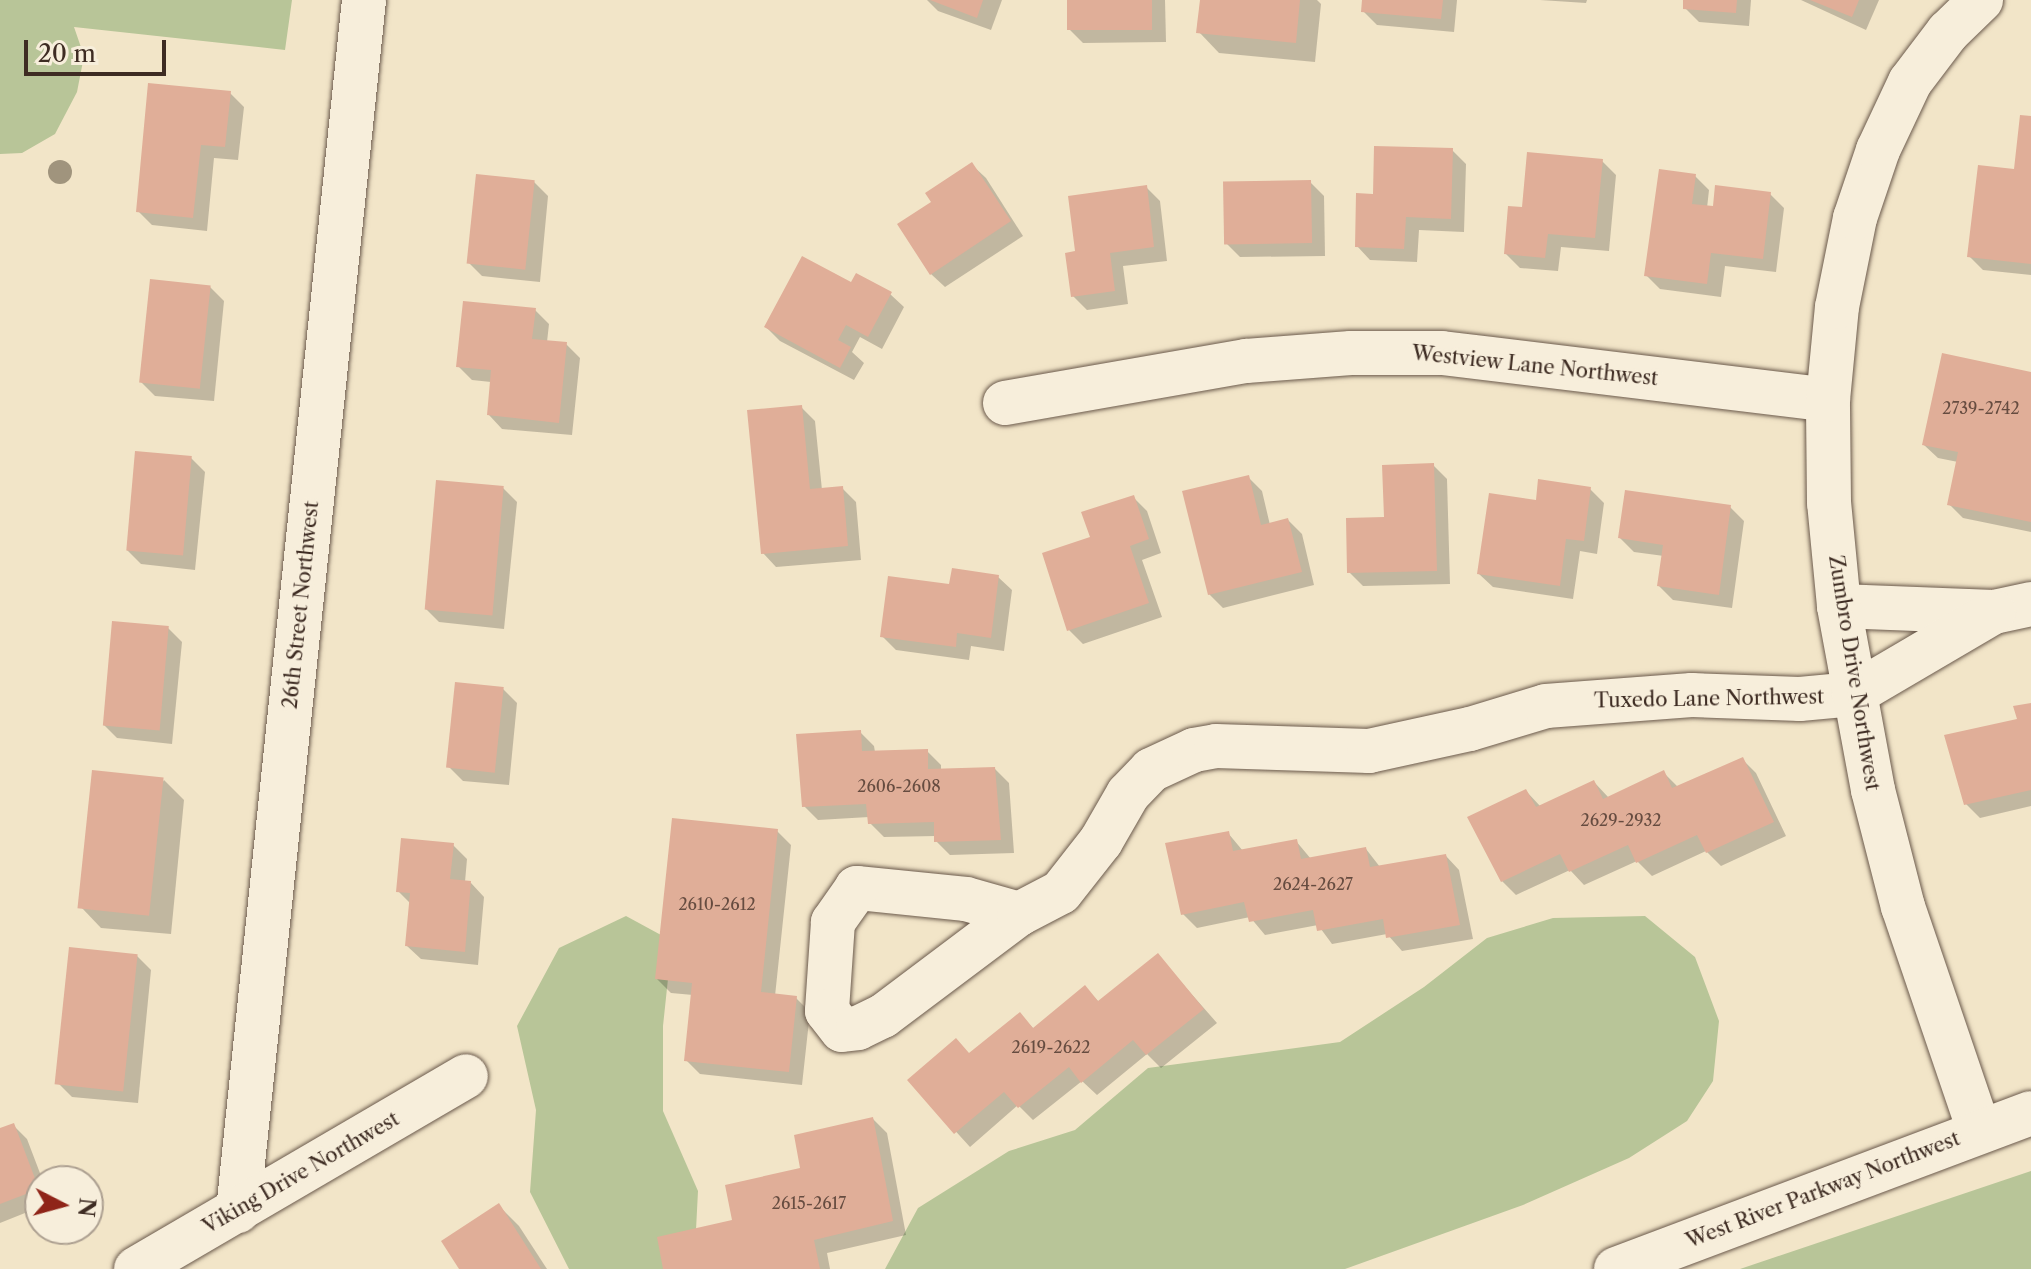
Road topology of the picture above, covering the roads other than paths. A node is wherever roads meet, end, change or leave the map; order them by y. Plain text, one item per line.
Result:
1 (364, 0) edge
2 (1981, 0) edge
3 (1828, 400) junction
4 (1005, 403) dead end
5 (1839, 606) junction
6 (2012, 608) edge
7 (1854, 694) junction
8 (1019, 914) dead end
9 (466, 1076) dead end
10 (2031, 1113) edge
11 (1979, 1130) junction
12 (238, 1211) junction
13 (136, 1269) edge
14 (1616, 1269) edge

1 - 12 street, 26th Street Northwest
2 - 3 street, Zumbro Drive Northwest
3 - 4 street, Westview Lane Northwest
3 - 5 street, Zumbro Drive Northwest
5 - 6 street
5 - 7 street, Zumbro Drive Northwest
6 - 7 street
7 - 8 street, Tuxedo Lane Northwest
7 - 11 street, Zumbro Drive Northwest
9 - 12 street, Viking Drive Northwest
10 - 11 street, West River Parkway Northwest
11 - 14 street, West River Parkway Northwest
12 - 13 street, Viking Drive Northwest

